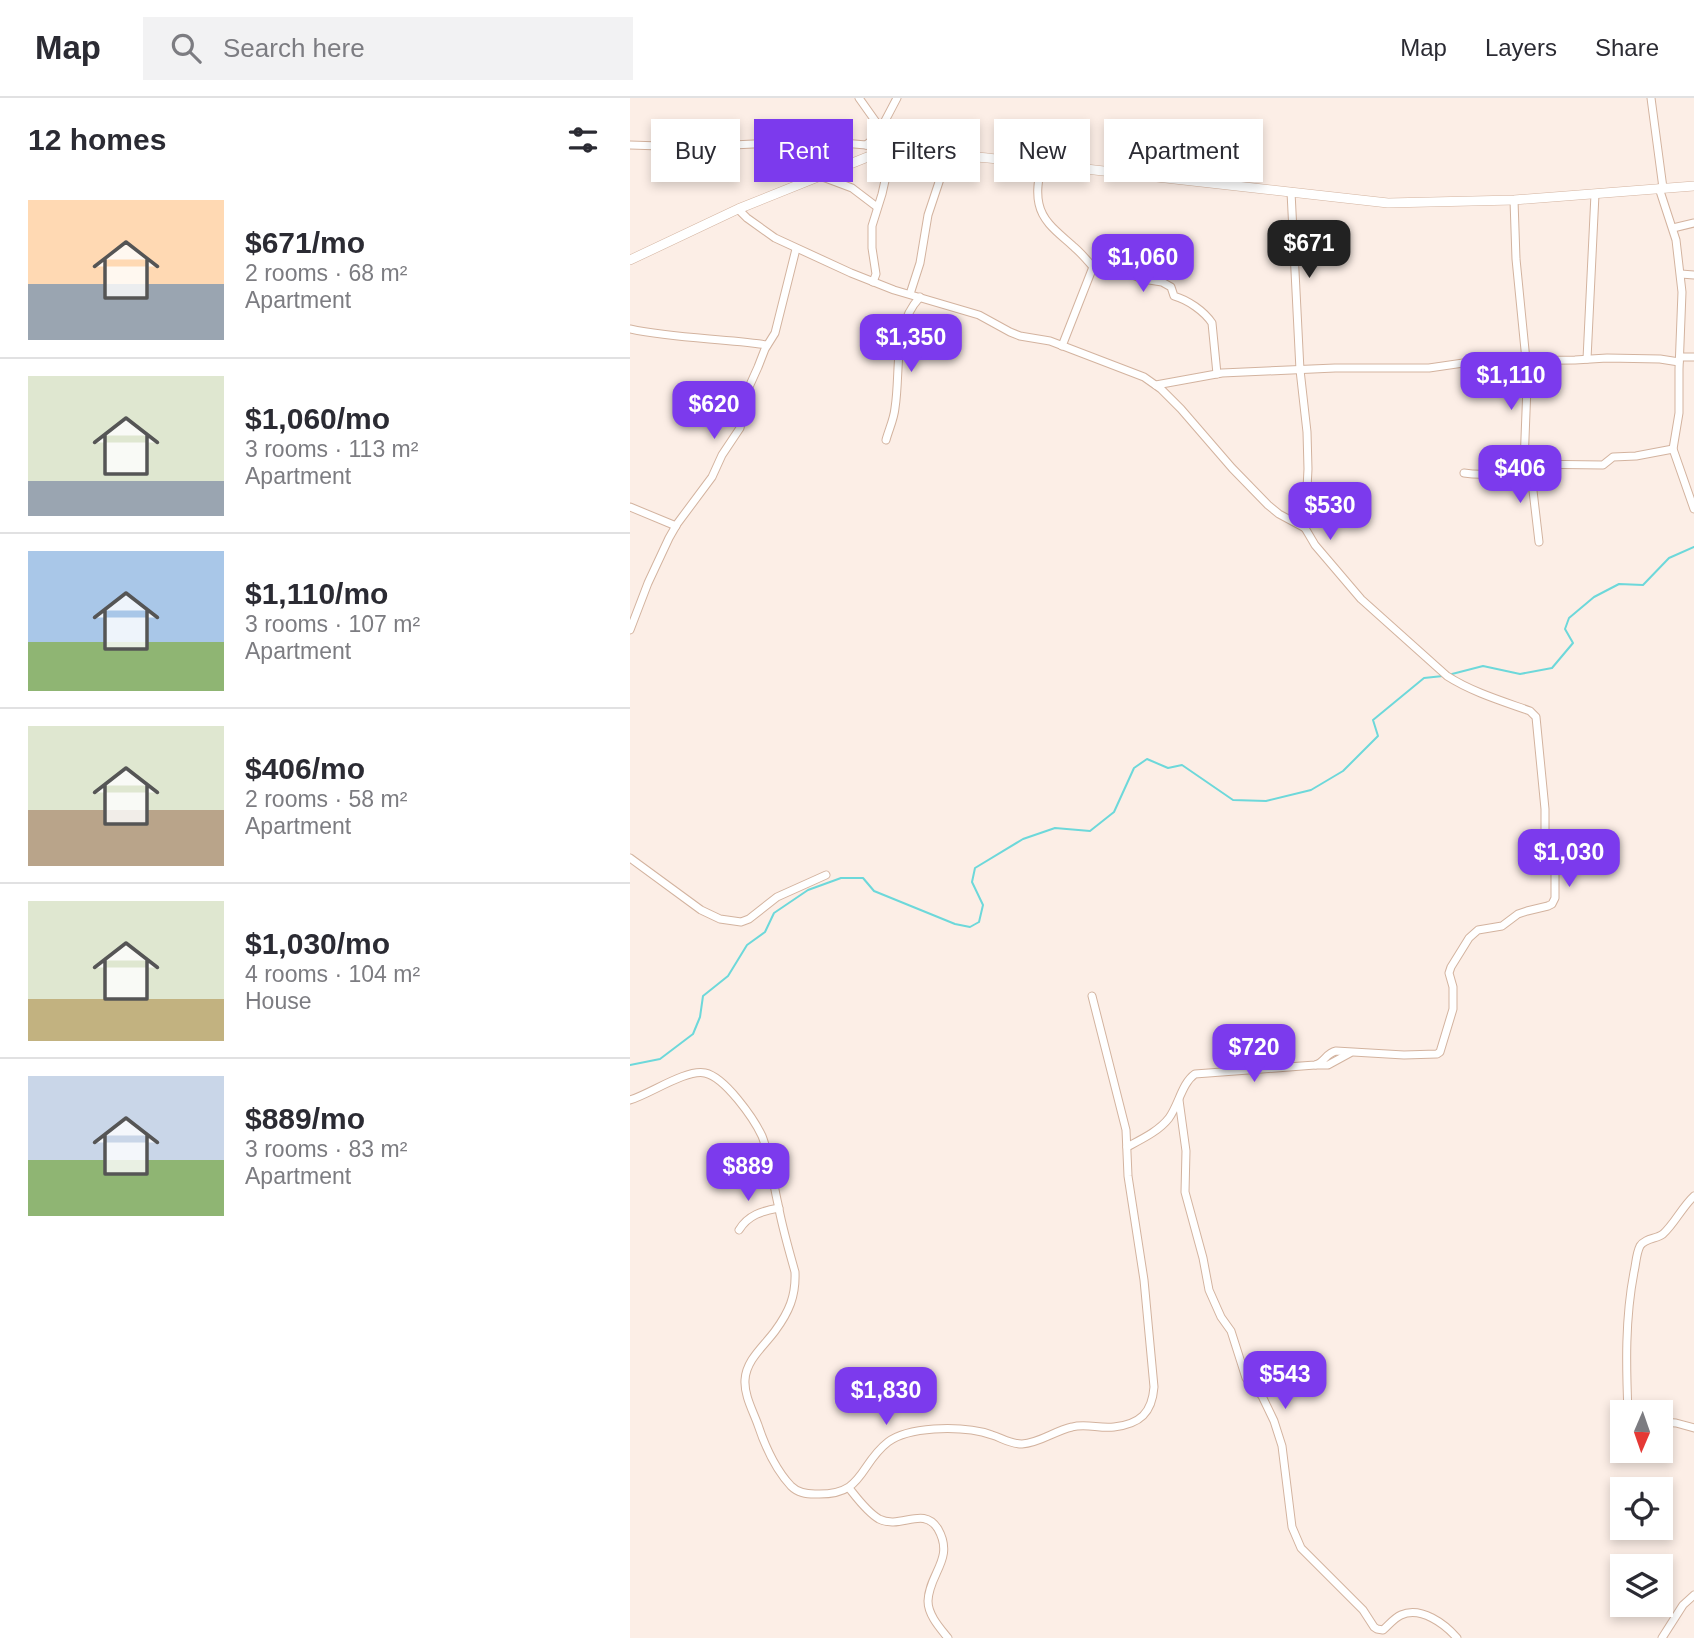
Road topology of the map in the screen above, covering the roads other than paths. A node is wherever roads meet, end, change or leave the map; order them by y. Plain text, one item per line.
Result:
1 (859, 98) edge
2 (897, 98) edge
3 (1651, 98) edge
4 (874, 119) edge
5 (886, 119) edge
6 (630, 145) edge
7 (866, 145) edge
8 (1090, 169) edge
9 (805, 182) edge
10 (836, 182) edge
11 (885, 182) edge
12 (939, 182) edge
13 (1038, 182) edge
14 (1694, 186) edge
15 (1661, 188) junction
16 (1291, 192) junction
17 (1595, 194) junction
18 (1514, 200) junction
19 (877, 207) junction
20 (738, 209) junction
21 (1694, 223) edge
22 (1673, 228) junction
23 (796, 249) junction
24 (630, 260) edge
25 (1093, 267) junction
26 (1681, 274) junction
27 (1694, 275) edge
28 (873, 282) junction
29 (910, 294) junction
30 (920, 297) junction
31 (630, 329) edge
32 (767, 345) junction
33 (1062, 346) junction
34 (1694, 357) edge
35 (1587, 359) junction
36 (1680, 359) junction
37 (1527, 360) junction
38 (1300, 370) junction
39 (1217, 374) junction
40 (1156, 385) junction
41 (886, 440) dead end
42 (1673, 449) junction
43 (1527, 464) junction
44 (1464, 473) dead end
45 (630, 508) edge
46 (1694, 509) edge
47 (676, 526) junction
48 (1305, 528) junction
49 (1539, 542) dead end
50 (630, 630) edge
51 (630, 858) edge
52 (826, 874) dead end
53 (1092, 996) dead end
54 (630, 1100) edge
55 (1179, 1100) junction
56 (1127, 1147) junction
57 (1694, 1196) edge
58 (779, 1208) junction
59 (739, 1230) dead end
60 (1627, 1400) edge
61 (1673, 1423) edge
62 (1694, 1428) edge
63 (849, 1488) junction
64 (1694, 1595) edge
65 (948, 1638) edge
66 (1457, 1638) edge
67 (1662, 1638) edge

1 - 4 street
2 - 5 street
3 - 15 street
6 - 7 street
8 - 16 street
9 - 20 street
10 - 19 street
11 - 19 street
12 - 29 street
13 - 25 street
14 - 15 street
15 - 17 street
15 - 22 street
16 - 18 street
16 - 38 street
17 - 18 street
17 - 35 street
18 - 37 street
19 - 28 street
20 - 23 street
20 - 24 street
21 - 22 street
22 - 26 street
23 - 28 street
23 - 32 street
25 - 33 street
25 - 39 street
26 - 27 street
26 - 36 street
28 - 29 street
29 - 30 street
30 - 33 street
30 - 41 street
31 - 32 street
32 - 47 street
33 - 40 street
34 - 36 street
35 - 36 street
35 - 37 street
36 - 42 street
37 - 38 street
37 - 43 street
38 - 39 street
38 - 48 street
39 - 40 street
40 - 48 street
42 - 43 street
42 - 46 street
43 - 44 street
43 - 49 street
45 - 47 street
47 - 50 street
48 - 55 street
51 - 52 street
53 - 56 street
54 - 58 street
55 - 56 street
55 - 66 street
56 - 63 street
57 - 60 street
58 - 59 street
58 - 63 street
61 - 62 street
63 - 65 street
64 - 67 street

